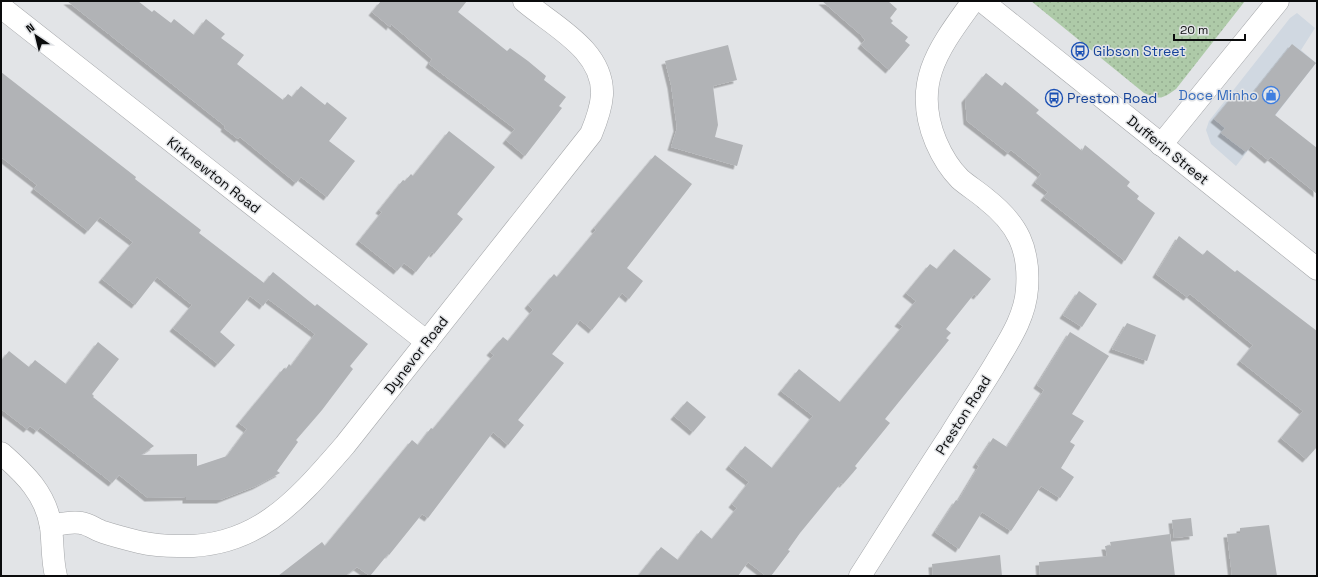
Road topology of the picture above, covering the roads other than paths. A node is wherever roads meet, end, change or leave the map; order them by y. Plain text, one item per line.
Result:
1 (524, 1) edge
2 (973, 1) edge
3 (982, 1) edge
4 (1278, 1) edge
5 (1, 7) edge
6 (1161, 145) junction
7 (1317, 269) edge
8 (427, 342) junction
9 (1, 453) edge
10 (51, 526) junction
11 (53, 574) edge
12 (860, 576) edge

1 - 8 street, Dynevor Road
2 - 12 street, Preston Road
3 - 6 street, Dufferin Street
4 - 6 street
5 - 8 street, Kirknewton Road
6 - 7 street, Dufferin Street
8 - 10 street, Dynevor Road
9 - 10 street
10 - 11 street

